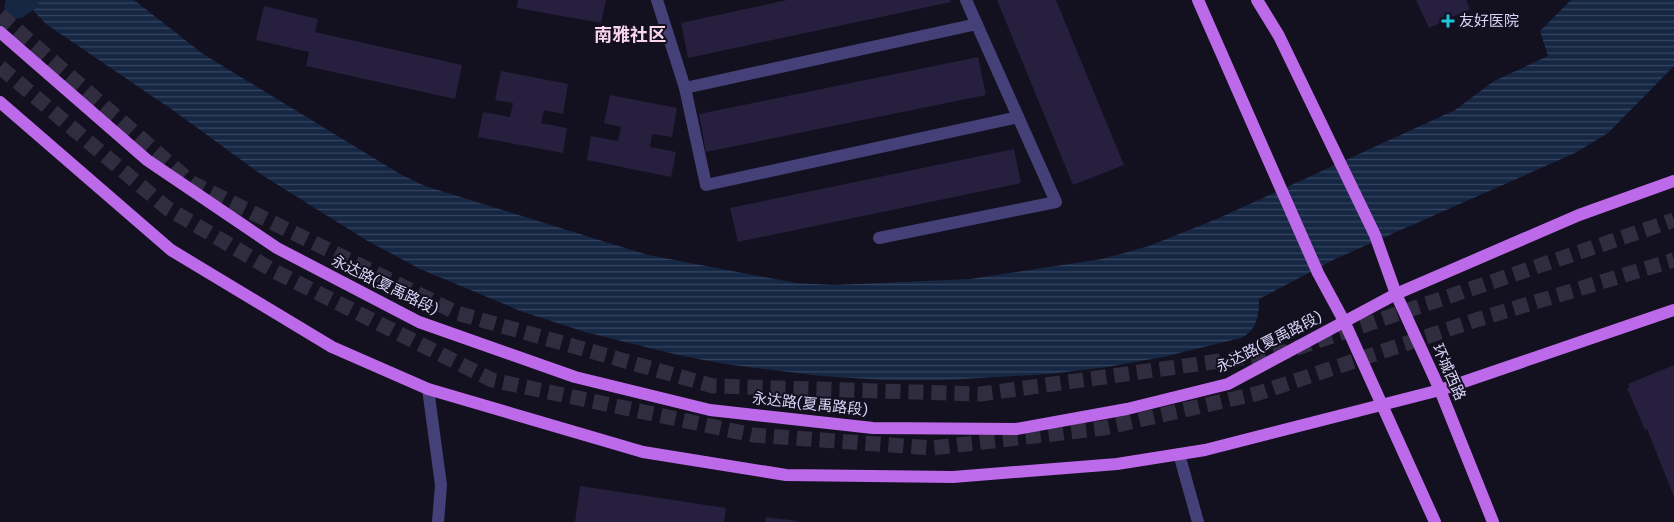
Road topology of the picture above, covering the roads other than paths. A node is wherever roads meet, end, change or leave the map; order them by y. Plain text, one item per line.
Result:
1 (658, 0) edge
2 (966, 0) edge
3 (1198, 0) edge
4 (1257, 0) edge
5 (977, 24) junction
6 (0, 32) edge
7 (685, 88) junction
8 (0, 102) edge
9 (1018, 117) junction
10 (1674, 181) edge
11 (879, 238) dead end
12 (1396, 294) junction
13 (1674, 310) edge
14 (1344, 321) junction
15 (428, 389) junction
16 (1440, 390) junction
17 (1382, 405) junction
18 (1179, 454) junction
19 (438, 522) edge
20 (1198, 522) edge
21 (1435, 522) edge
22 (1493, 522) edge

1 - 7 street
2 - 5 street
3 - 14 main road
4 - 12 main road, 环城西路
5 - 7 street
5 - 9 street
6 - 14 main road, 永达路(夏禹路段)
7 - 9 street
8 - 15 main road
9 - 11 street
10 - 12 main road, 永达路(夏禹路段)
12 - 14 main road, 永达路(夏禹路段)
12 - 16 main road, 环城西路
13 - 16 main road
14 - 17 main road
15 - 18 main road
15 - 19 street
16 - 17 main road
16 - 22 main road, 环城西路
17 - 18 main road
17 - 21 main road
18 - 20 street

